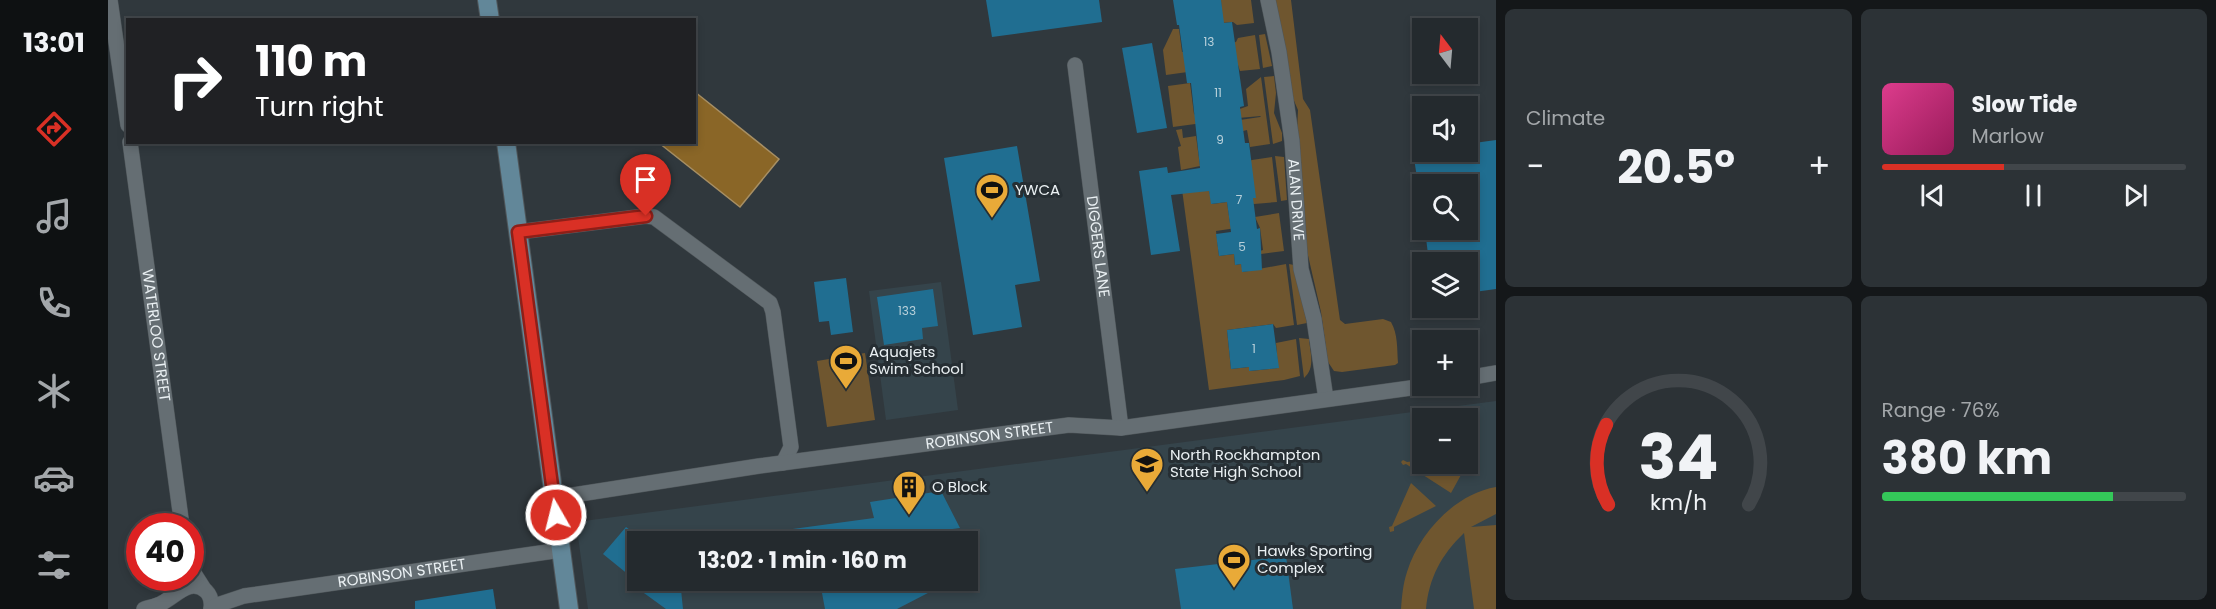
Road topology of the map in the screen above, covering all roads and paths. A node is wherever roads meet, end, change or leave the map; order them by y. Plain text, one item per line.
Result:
1 (110, 0) edge
2 (487, 0) edge
3 (1268, 0) edge
4 (490, 18) edge
5 (1075, 65) dead end
6 (126, 111) edge
7 (130, 144) edge
8 (506, 144) edge
9 (518, 232) junction
10 (1496, 373) edge
11 (1478, 376) edge
12 (1412, 388) edge
13 (1326, 399) junction
14 (1122, 428) junction
15 (783, 463) junction
16 (554, 498) junction
17 (180, 513) edge
18 (561, 549) junction
19 (204, 588) edge
20 (206, 591) junction
21 (179, 593) edge
22 (244, 596) junction
23 (144, 609) edge
24 (211, 609) edge
25 (569, 609) edge

1 - 6 street
2 - 4 street
3 - 13 street, ALAN DRIVE
5 - 14 street, DIGGERS LANE
7 - 17 street, WATERLOO STREET
8 - 9 street
9 - 15 street
9 - 16 street
10 - 11 street
12 - 13 street, ROBINSON STREET
13 - 14 street, ROBINSON STREET
14 - 15 street, ROBINSON STREET
15 - 16 street, ROBINSON STREET
16 - 18 street
18 - 22 street, ROBINSON STREET
18 - 25 street
19 - 20 street
20 - 21 street
20 - 22 street
20 - 24 street
21 - 23 street
22 - 24 street

